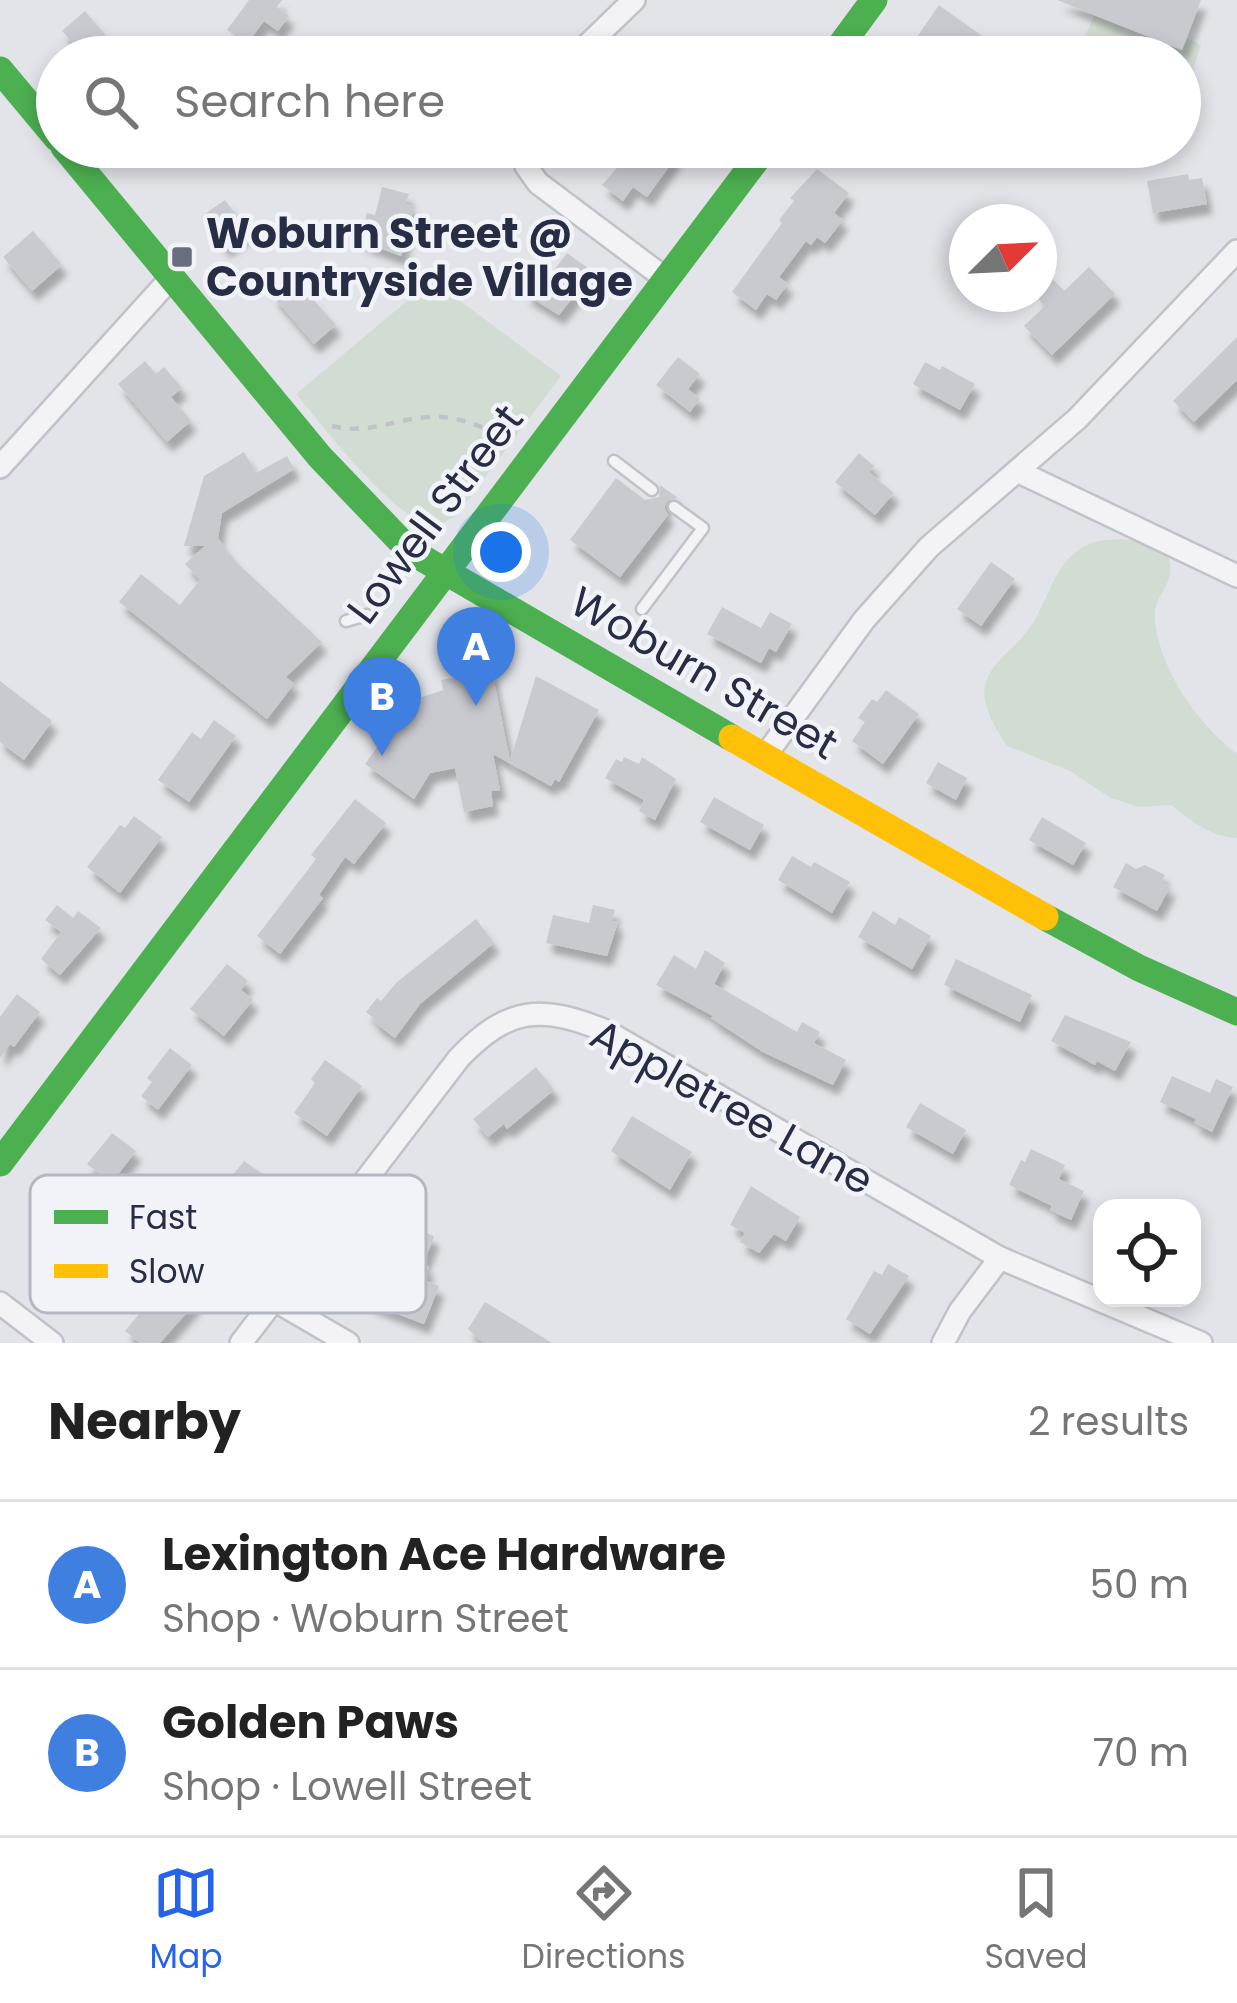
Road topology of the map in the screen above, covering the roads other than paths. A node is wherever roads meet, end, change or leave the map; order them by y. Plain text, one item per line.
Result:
1 (634, 0) edge
2 (874, 0) edge
3 (597, 36) edge
4 (847, 36) edge
5 (0, 70) edge
6 (36, 113) edge
7 (81, 168) edge
8 (527, 168) edge
9 (750, 168) edge
10 (1237, 251) edge
11 (171, 278) junction
12 (666, 279) junction
13 (614, 461) dead end
14 (0, 467) edge
15 (1017, 471) junction
16 (652, 490) dead end
17 (674, 507) dead end
18 (443, 572) junction
19 (1237, 576) edge
20 (642, 609) dead end
21 (368, 615) dead end
22 (346, 621) dead end
23 (765, 756) junction
24 (1237, 1012) edge
25 (0, 1162) edge
26 (370, 1175) edge
27 (1000, 1258) junction
28 (0, 1303) edge
29 (264, 1313) edge
30 (296, 1313) edge
31 (52, 1343) edge
32 (241, 1343) edge
33 (348, 1343) edge
34 (943, 1343) edge
35 (1202, 1343) edge

1 - 3 street
2 - 4 main road
5 - 6 main road
7 - 11 main road, Woburn Street
8 - 12 street
9 - 12 main road, Lowell Street
10 - 15 street
11 - 14 street
11 - 18 main road, Woburn Street
12 - 18 main road, Lowell Street
13 - 16 lane
15 - 19 street
15 - 23 street
17 - 20 lane
18 - 23 main road, Woburn Street
18 - 25 main road, Lowell Street
21 - 22 lane
23 - 24 main road, Woburn Street
26 - 27 street, Appletree Lane
27 - 34 street
27 - 35 street, Appletree Lane
28 - 31 street
29 - 32 street, Appletree Lane
30 - 33 street

